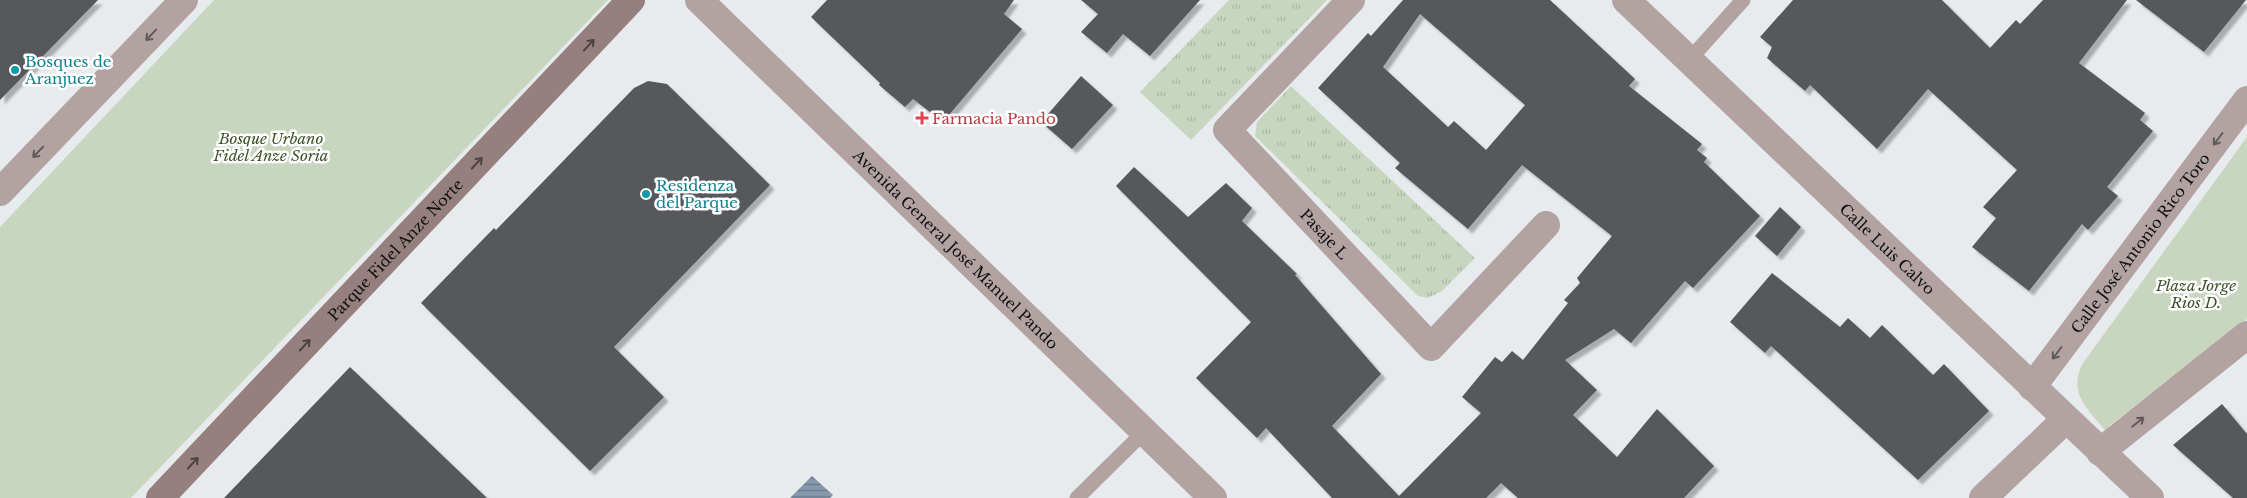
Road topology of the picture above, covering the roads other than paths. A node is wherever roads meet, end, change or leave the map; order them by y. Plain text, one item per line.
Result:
1 (184, 0) edge
2 (631, 0) edge
3 (699, 0) edge
4 (1351, 0) edge
5 (1626, 0) edge
6 (1743, 0) edge
7 (1690, 59) junction
8 (2247, 100) edge
9 (0, 192) edge
10 (1546, 225) dead end
11 (2247, 335) edge
12 (2032, 387) junction
13 (2065, 420) junction
14 (1145, 431) junction
15 (2100, 452) junction
16 (160, 498) edge
17 (1077, 498) edge
18 (1213, 498) edge
19 (1983, 498) edge
20 (2150, 498) edge

1 -> 9 street
16 -> 2 street, Parque Fidel Anze Norte
3 - 14 street, Avenida General José Manuel Pando
4 - 10 street, Pasaje L
5 - 7 street, Calle Luis Calvo
6 - 7 lane
7 - 12 street, Calle Luis Calvo
8 -> 12 street, Calle José Antonio Rico Toro
15 -> 11 street
12 - 13 street, Calle Luis Calvo
13 - 15 street, Calle Luis Calvo
13 - 19 street
14 - 17 lane
14 - 18 street, Avenida General José Manuel Pando
15 - 20 street, Calle Luis Calvo

